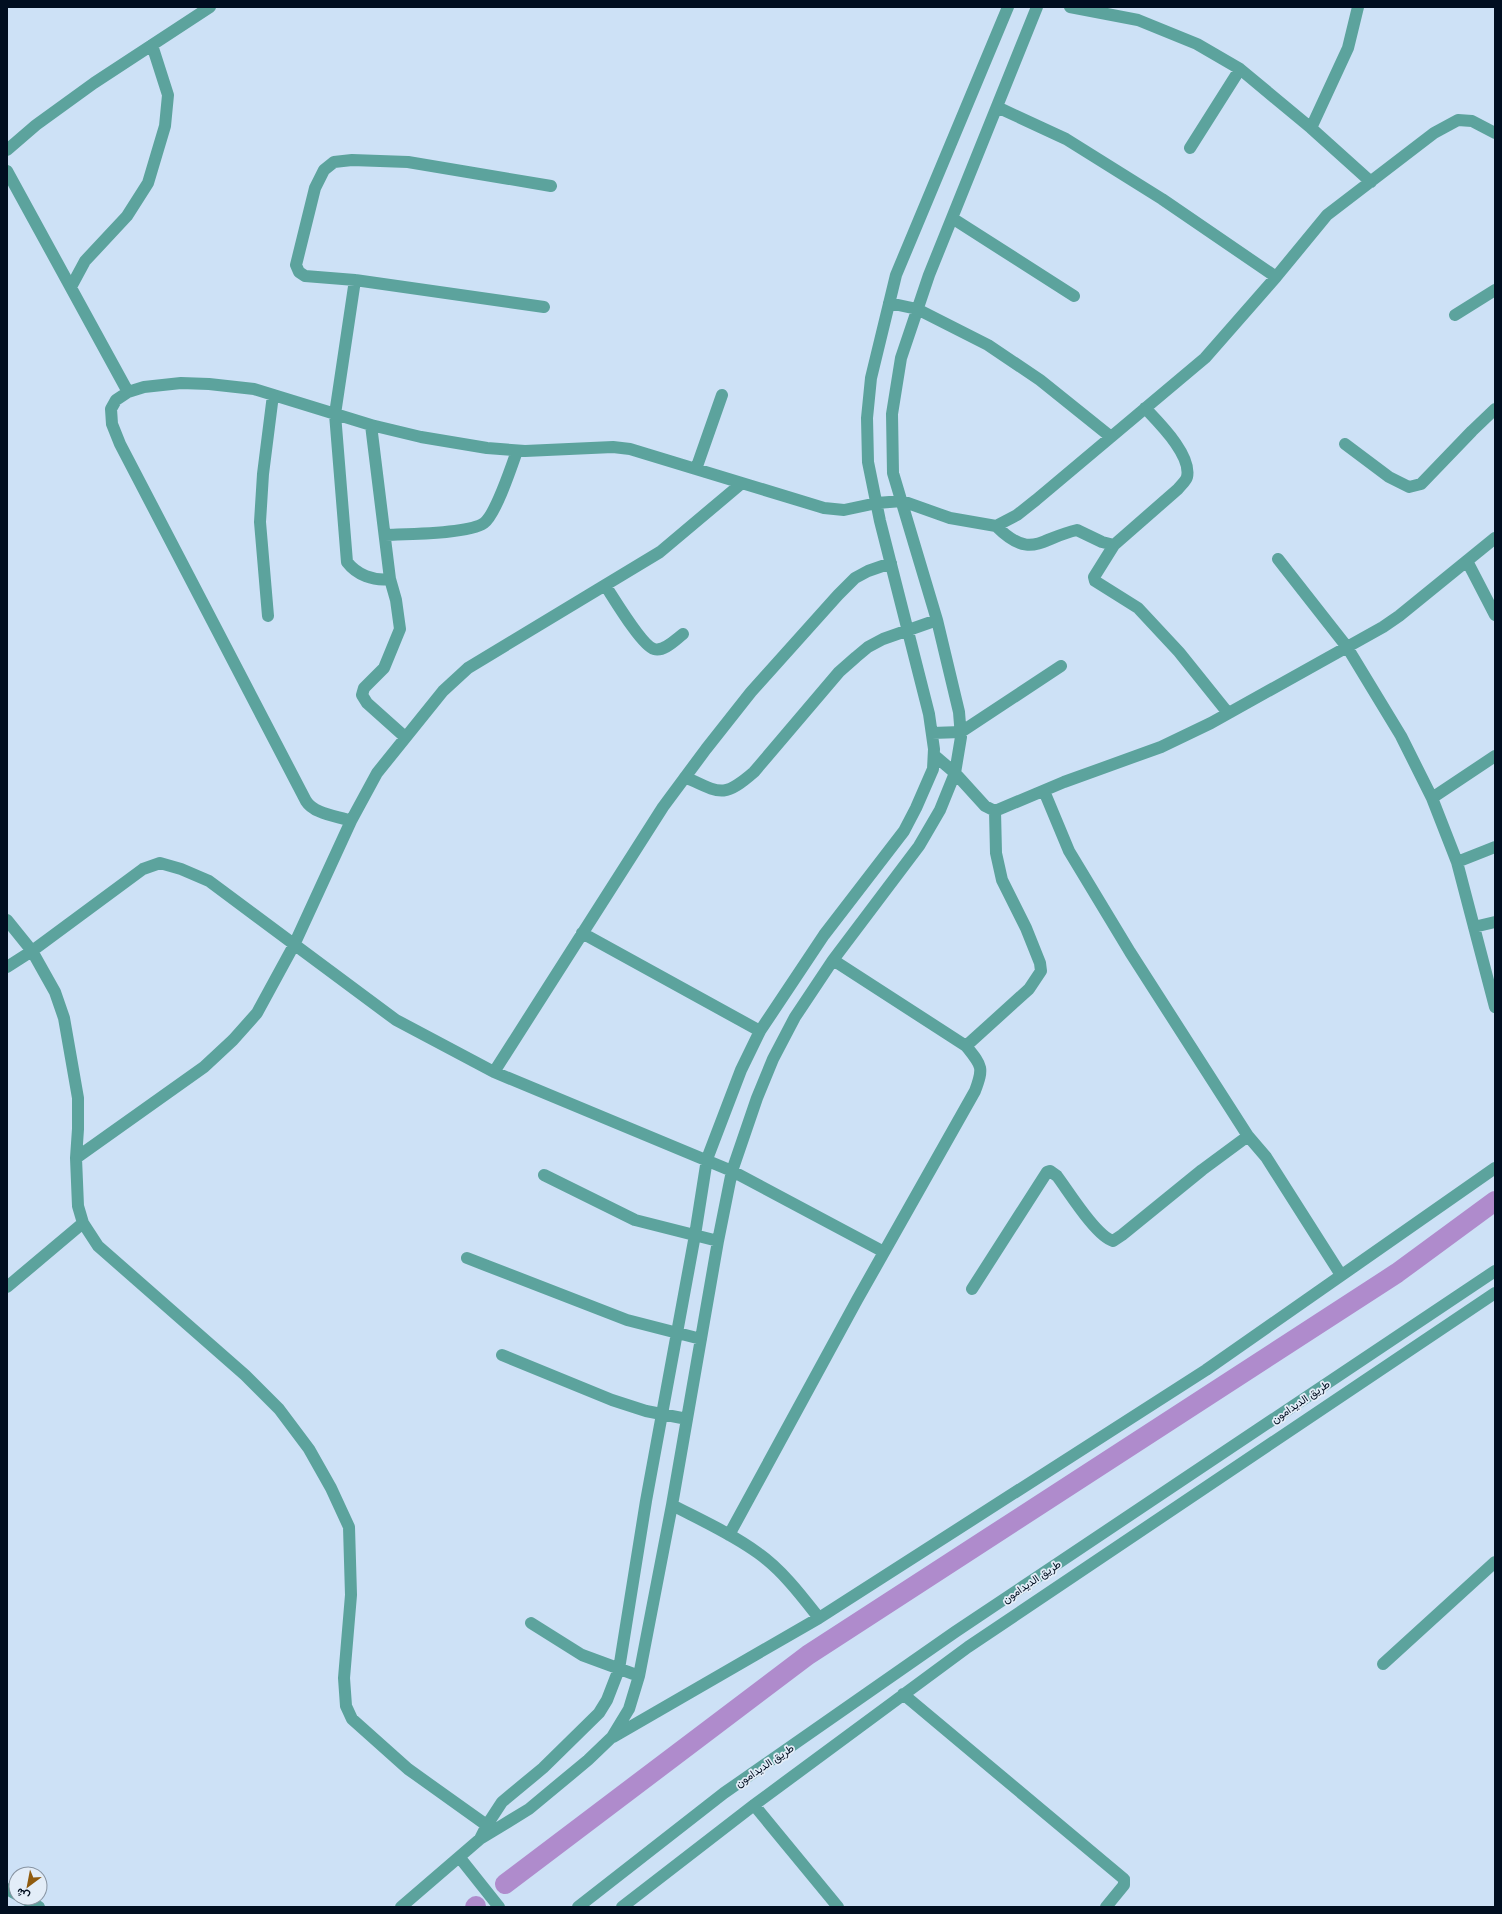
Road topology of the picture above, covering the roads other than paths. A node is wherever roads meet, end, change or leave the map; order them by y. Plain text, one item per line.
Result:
1 (210, 7) edge
2 (1008, 7) edge
3 (1038, 7) edge
4 (1070, 7) edge
5 (1358, 7) edge
6 (152, 45) junction
7 (1240, 69) junction
8 (997, 108) junction
9 (1311, 128) junction
10 (1495, 133) edge
11 (1190, 148) dead end
12 (7, 150) edge
13 (7, 171) edge
14 (1371, 182) junction
15 (551, 186) dead end
16 (952, 218) junction
17 (1276, 277) junction
18 (355, 280) junction
19 (71, 287) junction
20 (1495, 290) edge
21 (1074, 296) dead end
22 (889, 303) junction
23 (544, 307) dead end
24 (917, 309) junction
25 (1455, 315) dead end
26 (128, 392) junction
27 (273, 395) junction
28 (722, 395) dead end
29 (1146, 408) junction
30 (1495, 409) edge
31 (335, 414) junction
32 (371, 426) junction
33 (1111, 437) junction
34 (1345, 444) dead end
35 (517, 451) junction
36 (696, 469) junction
37 (742, 483) junction
38 (902, 501) junction
39 (877, 503) junction
40 (996, 526) junction
41 (385, 535) junction
42 (1495, 538) edge
43 (1114, 545) junction
44 (1278, 559) dead end
45 (1467, 560) junction
46 (891, 563) junction
47 (390, 579) junction
48 (605, 585) junction
49 (1495, 615) edge
50 (268, 616) dead end
51 (937, 620) junction
52 (908, 630) junction
53 (683, 634) dead end
54 (1347, 647) junction
55 (1061, 666) dead end
56 (1228, 713) junction
57 (961, 732) junction
58 (932, 733) junction
59 (406, 737) junction
60 (934, 755) junction
61 (1495, 756) edge
62 (955, 773) junction
63 (685, 777) junction
64 (1044, 791) junction
65 (1432, 798) junction
66 (995, 811) junction
67 (350, 821) junction
68 (1495, 846) edge
69 (1457, 862) junction
70 (7, 920) edge
71 (1495, 922) edge
72 (1474, 927) junction
73 (582, 933) junction
74 (294, 945) junction
75 (32, 951) junction
76 (833, 960) junction
77 (7, 967) edge
78 (1495, 1007) edge
79 (760, 1031) junction
80 (966, 1046) junction
81 (494, 1072) junction
82 (1248, 1136) junction
83 (76, 1158) junction
84 (707, 1159) junction
85 (1495, 1168) edge
86 (732, 1170) junction
87 (544, 1175) dead end
88 (83, 1223) junction
89 (695, 1235) junction
90 (718, 1241) junction
91 (884, 1252) junction
92 (467, 1258) dead end
93 (1495, 1271) edge
94 (1341, 1274) junction
95 (7, 1287) edge
96 (972, 1289) dead end
97 (1495, 1293) edge
98 (677, 1334) junction
99 (701, 1339) junction
100 (502, 1355) dead end
101 (662, 1414) junction
102 (687, 1419) junction
103 (672, 1505) junction
104 (729, 1535) junction
105 (1495, 1562) edge
106 (819, 1618) junction
107 (531, 1623) dead end
108 (954, 1632) junction
109 (968, 1647) junction
110 (1383, 1664) dead end
111 (619, 1669) junction
112 (639, 1676) junction
113 (903, 1694) junction
114 (612, 1737) junction
115 (754, 1805) junction
116 (491, 1828) junction
117 (460, 1858) junction
118 (401, 1907) edge
119 (499, 1907) edge
120 (578, 1907) edge
121 (622, 1907) edge
122 (838, 1907) edge
123 (1106, 1907) edge

1 - 6 street
2 - 22 street
3 - 8 street
4 - 7 street
5 - 9 street
6 - 12 street
6 - 19 street
7 - 9 street
7 - 11 street
8 - 16 street
8 - 17 street
9 - 14 street
10 - 14 street
13 - 19 street
14 - 17 street
15 - 18 street
16 - 21 street
16 - 24 street
17 - 29 street
18 - 23 street
18 - 31 street
19 - 26 street
20 - 25 street
22 - 24 street
22 - 39 street
24 - 33 street
24 - 38 street
26 - 27 street
26 - 67 street
27 - 31 street
27 - 50 street
28 - 36 street
29 - 33 street
29 - 43 street
30 - 34 street
31 - 32 street
31 - 47 street
32 - 35 street
32 - 41 street
33 - 40 street
35 - 36 street
35 - 41 street
36 - 37 street
37 - 39 street
37 - 48 street
38 - 39 street
38 - 40 street
38 - 51 street
39 - 46 street
40 - 43 street
41 - 47 street
42 - 45 street
43 - 56 street
44 - 54 street
45 - 49 street
45 - 54 street
46 - 52 street
46 - 63 street
47 - 59 street
48 - 53 street
48 - 59 street
51 - 52 street
51 - 57 street
52 - 58 street
52 - 63 street
54 - 56 street
54 - 65 street
55 - 57 street
56 - 64 street
57 - 58 street
57 - 62 street
58 - 60 street
59 - 67 street
60 - 62 street
60 - 79 street
61 - 65 street
62 - 66 street
62 - 76 street
63 - 73 street
64 - 66 street
64 - 82 street
65 - 69 street
66 - 80 street
67 - 74 street
68 - 69 street
69 - 72 street
70 - 75 street
71 - 72 street
72 - 78 street
73 - 79 street
73 - 81 street
74 - 75 street
74 - 81 street
74 - 83 street
75 - 77 street
75 - 83 street
76 - 80 street
76 - 86 street
79 - 84 street
80 - 91 street
81 - 84 street
82 - 94 street
82 - 96 street
83 - 88 street
84 - 86 street
84 - 89 street
85 - 94 street
86 - 90 street
86 - 91 street
87 - 89 street
88 - 95 street
88 - 116 street
89 - 90 street
89 - 98 street
90 - 99 street
91 - 104 street
92 - 98 street
93 - 108 street, طريق الديدامون
94 - 106 street
97 - 109 street, طريق الديدامون
98 - 99 street
98 - 101 street
99 - 102 street
100 - 101 street
101 - 102 street
101 - 111 street
102 - 103 street
103 - 104 street
103 - 112 street
104 - 106 street
105 - 110 street
106 - 114 street
107 - 111 street
108 - 109 street
108 - 120 street, طريق الديدامون
109 - 113 street, طريق الديدامون
111 - 112 street
111 - 116 street
112 - 114 street
113 - 115 street, طريق الديدامون
113 - 123 street
114 - 116 street
115 - 121 street, طريق الديدامون
115 - 122 street
116 - 117 street
117 - 118 street
117 - 119 street

